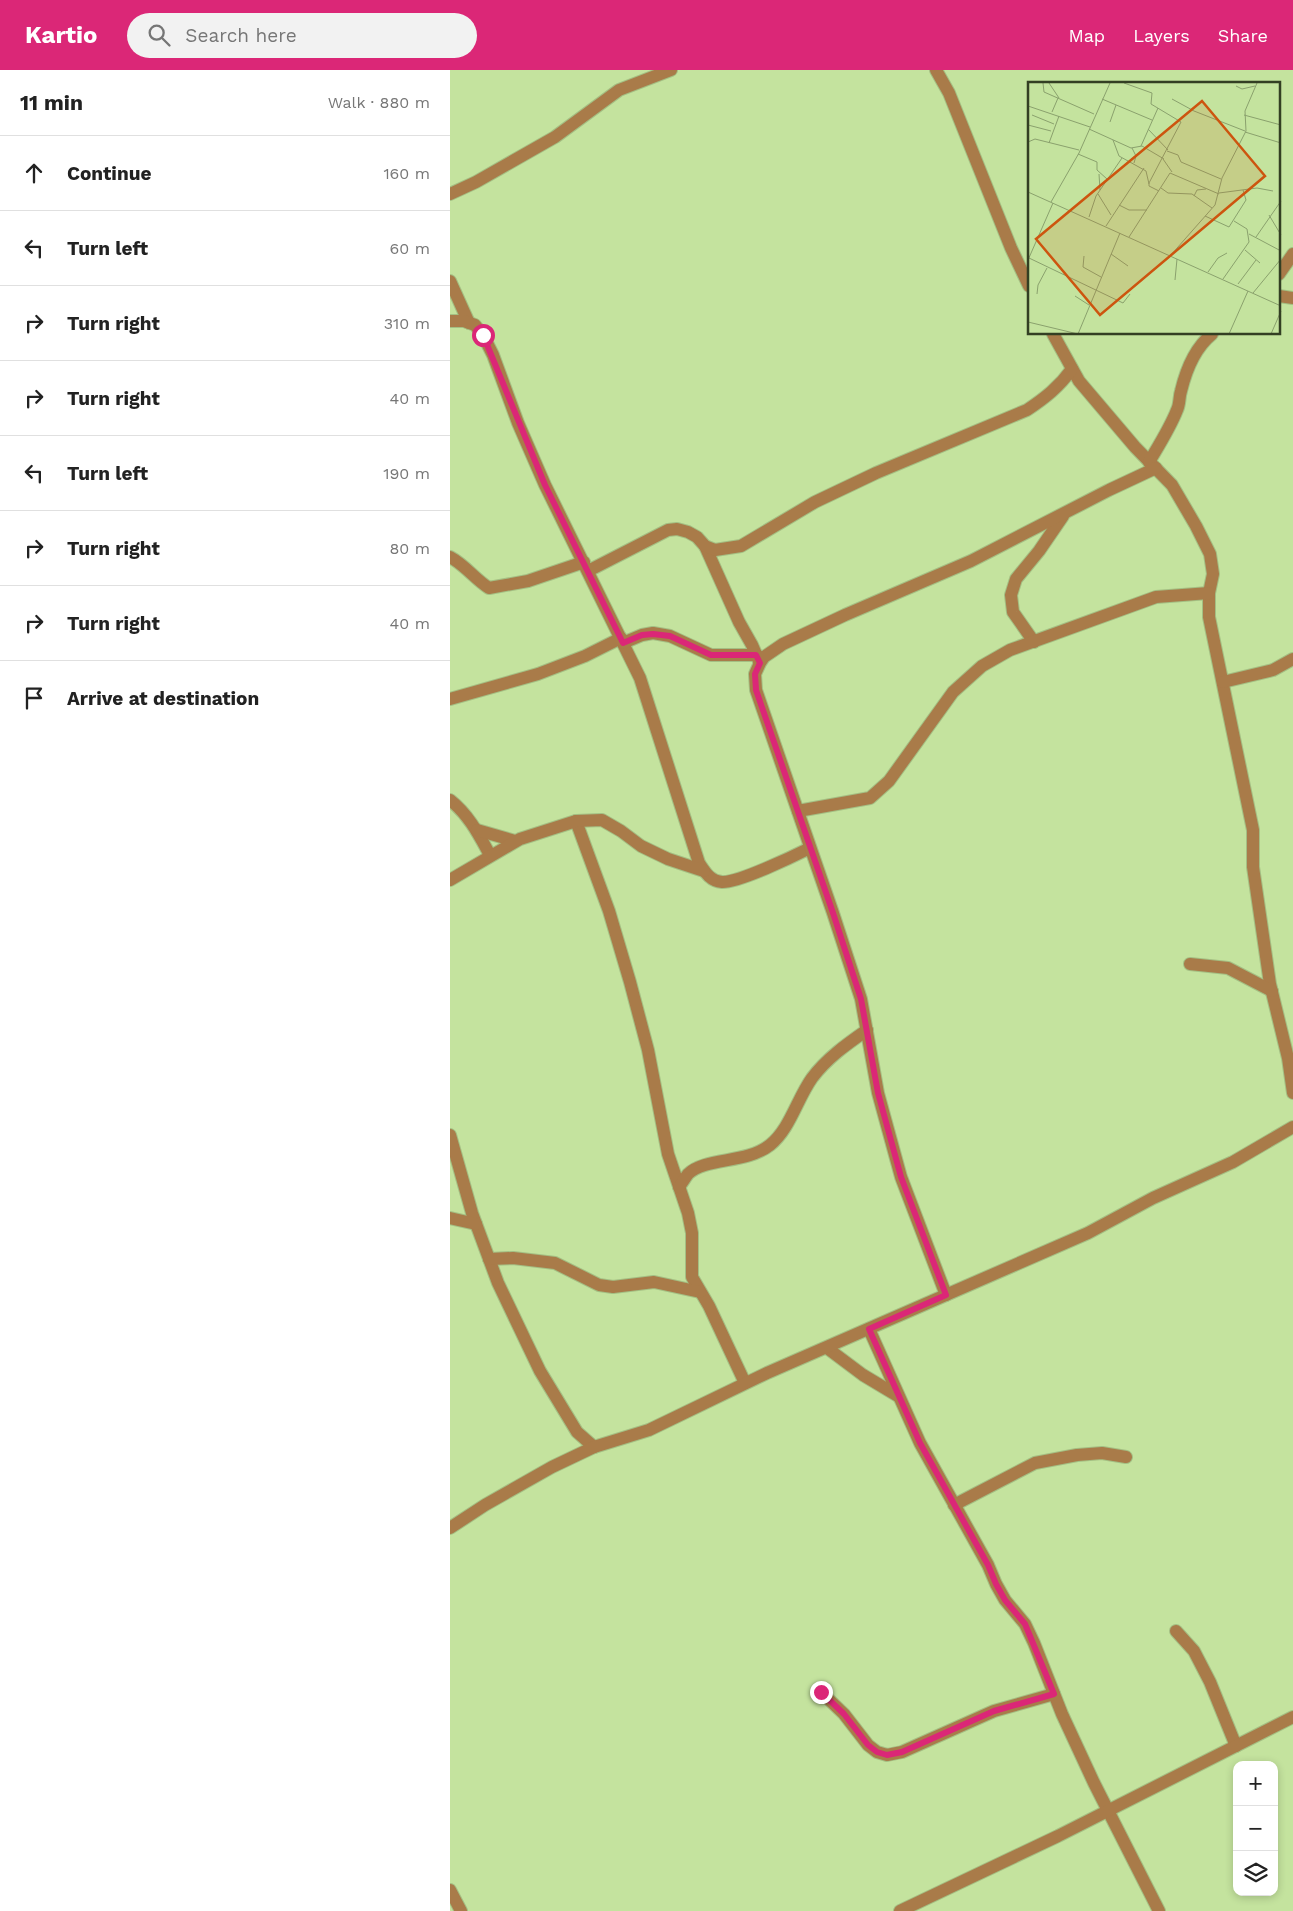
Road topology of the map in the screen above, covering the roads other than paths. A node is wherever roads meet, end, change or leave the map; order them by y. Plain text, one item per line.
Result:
1 (671, 70) edge
2 (936, 70) edge
3 (450, 194) edge
4 (1293, 254) edge
5 (1281, 271) edge
6 (450, 281) edge
7 (1028, 284) edge
8 (450, 321) edge
9 (469, 323) junction
10 (1054, 335) edge
11 (1211, 335) edge
12 (1072, 369) junction
13 (1152, 465) junction
14 (1065, 514) junction
15 (705, 546) junction
16 (450, 557) edge
17 (586, 567) junction
18 (1209, 593) junction
19 (622, 641) junction
20 (1034, 642) junction
21 (1293, 658) edge
22 (758, 659) junction
23 (1222, 682) junction
24 (450, 699) edge
25 (450, 800) edge
26 (798, 811) junction
27 (576, 821) junction
28 (477, 830) junction
29 (515, 841) junction
30 (810, 848) junction
31 (490, 856) junction
32 (704, 871) junction
33 (450, 880) edge
34 (1190, 964) dead end
35 (1272, 991) junction
36 (866, 1030) junction
37 (1293, 1093) edge
38 (1293, 1127) edge
39 (450, 1135) edge
40 (679, 1186) junction
41 (450, 1218) edge
42 (476, 1224) junction
43 (490, 1259) junction
44 (700, 1292) junction
45 (946, 1295) junction
46 (869, 1329) junction
47 (827, 1348) junction
48 (746, 1383) junction
49 (898, 1396) junction
50 (594, 1447) junction
51 (1126, 1457) dead end
52 (954, 1505) junction
53 (450, 1528) edge
54 (1176, 1631) dead end
55 (821, 1692) dead end
56 (1054, 1694) junction
57 (1293, 1717) edge
58 (1236, 1746) junction
59 (1108, 1810) junction
60 (450, 1890) edge
61 (461, 1911) edge
62 (900, 1911) edge
63 (1159, 1911) edge

1 - 3 street
2 - 7 street
4 - 5 street
6 - 9 street
8 - 9 street
9 - 17 street
10 - 12 street
11 - 13 street
12 - 13 street
12 - 15 street
13 - 14 street
13 - 18 street
14 - 20 street
14 - 22 street
15 - 17 street
15 - 22 street
16 - 17 street
17 - 19 street
18 - 20 street
18 - 23 street
19 - 22 street
19 - 24 street
19 - 32 street
20 - 26 street
21 - 23 street
22 - 26 street
23 - 35 street
25 - 28 street
26 - 30 street
27 - 29 street
27 - 32 street
27 - 40 street
28 - 29 street
28 - 31 street
29 - 31 street
30 - 32 street
30 - 36 street
31 - 33 street
34 - 35 street
35 - 37 street
36 - 40 street
36 - 45 street
38 - 45 street
39 - 42 street
40 - 44 street
41 - 42 street
42 - 43 street
43 - 44 street
43 - 50 street
44 - 48 street
45 - 46 street
46 - 47 street
46 - 49 street
47 - 48 street
47 - 49 street
48 - 50 street
49 - 52 street
50 - 53 street
51 - 52 street
52 - 56 street
54 - 58 street
55 - 56 street
56 - 59 street
57 - 58 street
58 - 59 street
59 - 62 street
59 - 63 street
60 - 61 street

